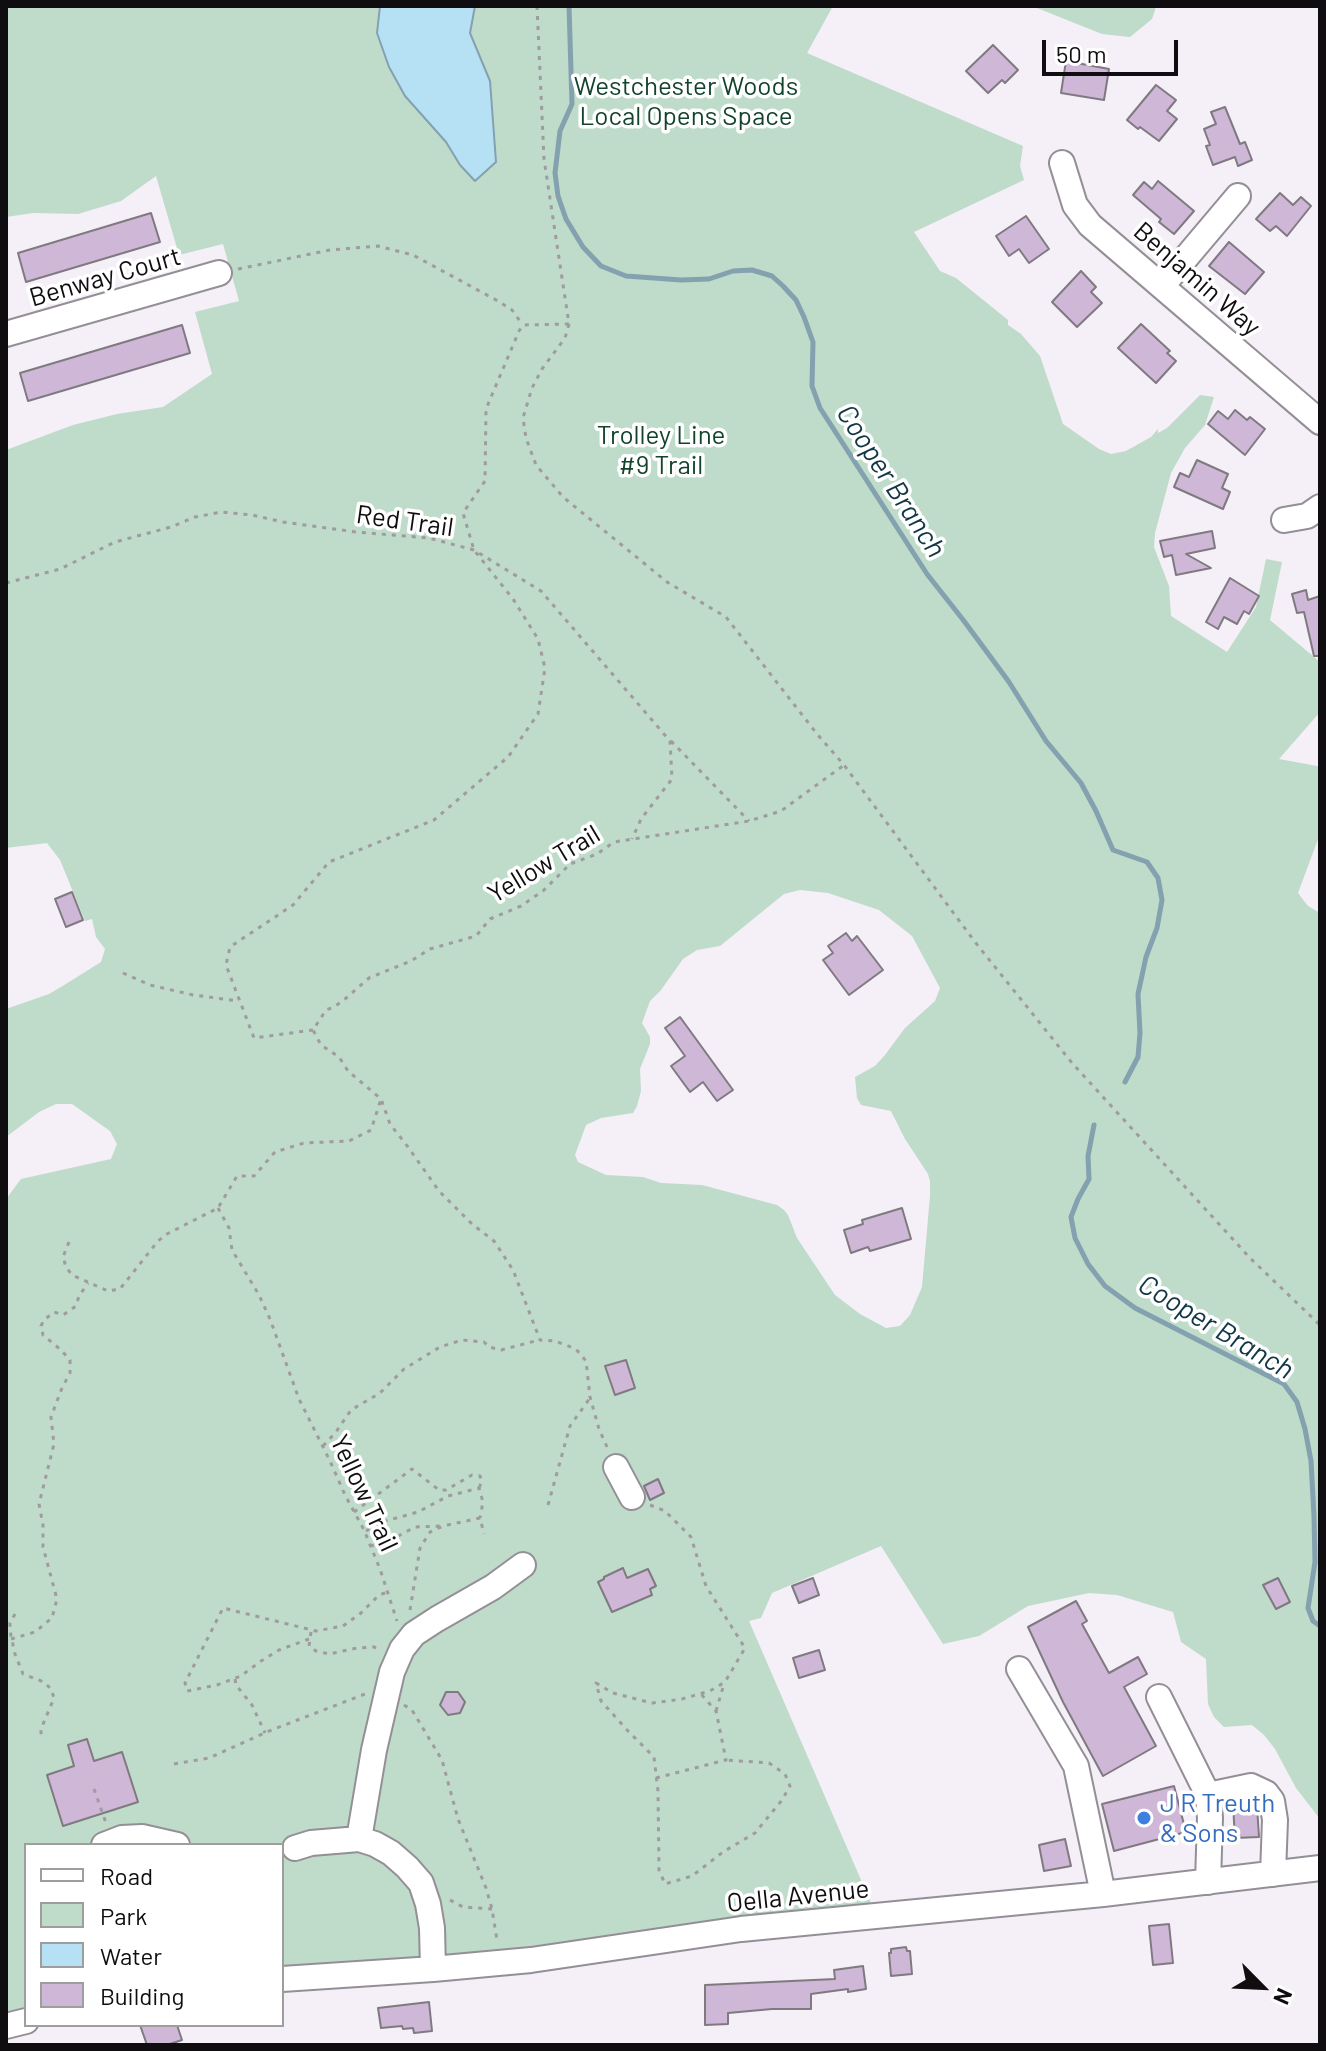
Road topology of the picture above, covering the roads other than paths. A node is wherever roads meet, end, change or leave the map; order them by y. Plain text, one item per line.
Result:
1 (1062, 163) dead end
2 (1238, 196) dead end
3 (229, 271) road end
4 (1162, 286) junction
5 (6, 334) edge
6 (1320, 422) edge
7 (1320, 507) edge
8 (1284, 520) dead end
9 (616, 1467) road end
10 (632, 1497) road end
11 (523, 1565) dead end
12 (1019, 1669) dead end
13 (1159, 1697) dead end
14 (1208, 1795) junction
15 (359, 1839) junction
16 (110, 1843) edge
17 (168, 1843) edge
18 (295, 1848) dead end
19 (1320, 1868) edge
20 (1273, 1874) junction
21 (1208, 1882) junction
22 (1103, 1894) junction
23 (433, 1969) junction
24 (284, 1979) edge

1 - 4 street, Benjamin Way
2 - 4 street
3 - 5 street, Benway Court
4 - 6 street, Benjamin Way
7 - 8 street
9 - 10 street
11 - 15 street
12 - 22 street
13 - 14 street
14 - 20 street
14 - 21 street
15 - 18 street
15 - 23 street
16 - 17 street
19 - 20 street, Oella Avenue
20 - 21 street, Oella Avenue
21 - 22 street, Oella Avenue
22 - 23 street, Oella Avenue
23 - 24 street, Oella Avenue

